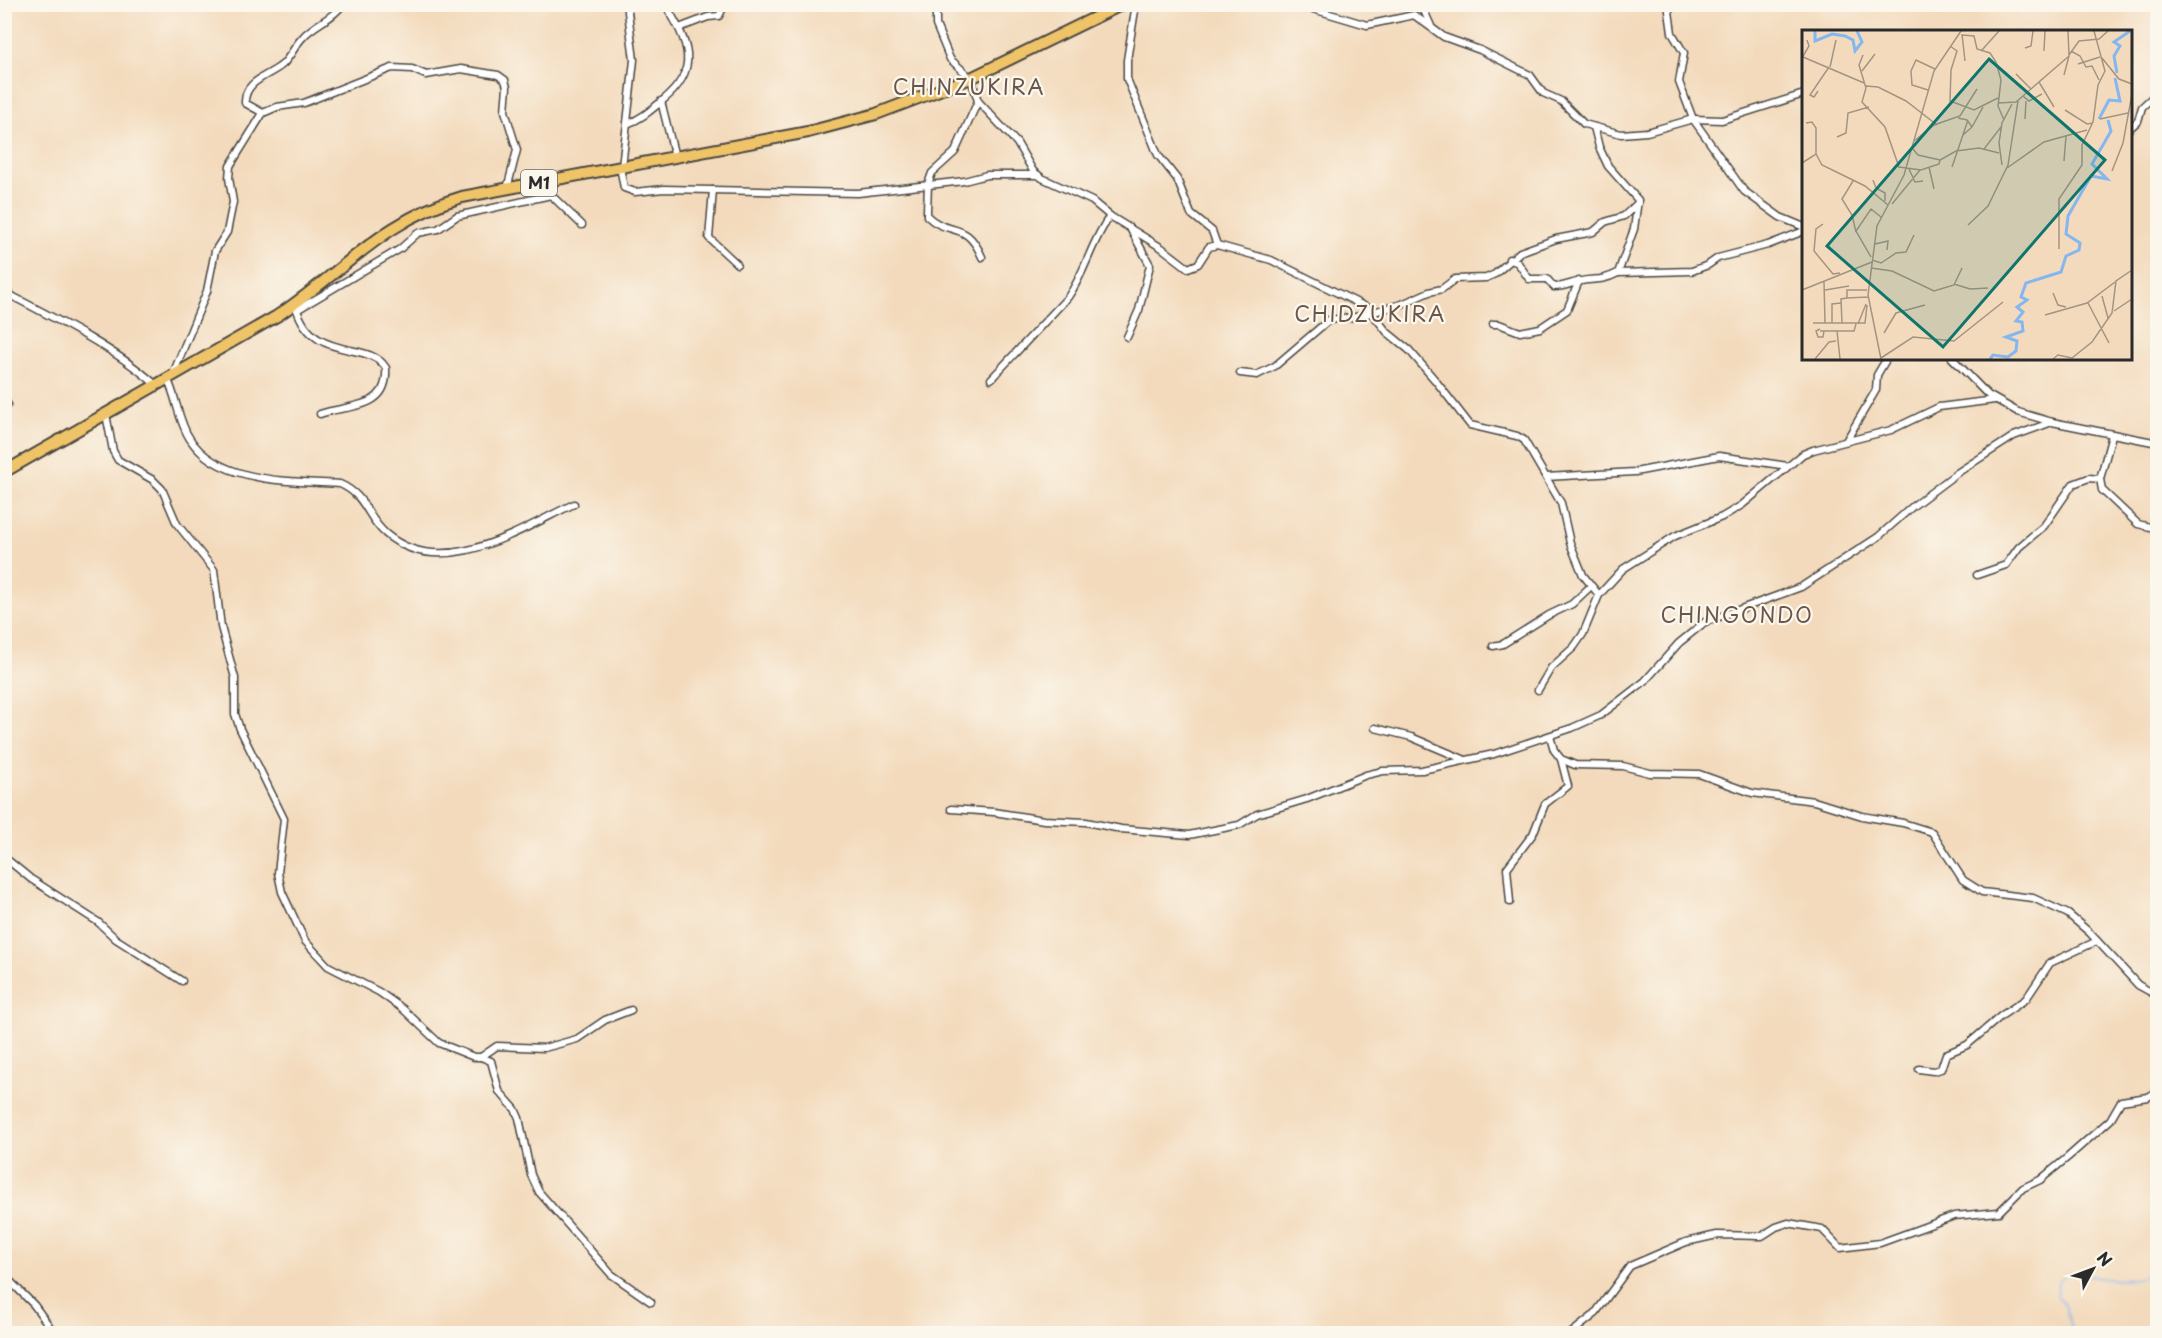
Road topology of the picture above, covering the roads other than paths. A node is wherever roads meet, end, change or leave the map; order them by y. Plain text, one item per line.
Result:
1 (343, 4) edge
2 (627, 4) edge
3 (665, 4) edge
4 (724, 4) edge
5 (932, 4) edge
6 (941, 4) edge
7 (1123, 4) edge
8 (1136, 4) edge
9 (1296, 4) edge
10 (1421, 4) edge
11 (1668, 4) edge
12 (936, 12) junction
13 (679, 28) junction
14 (1433, 29) junction
15 (971, 78) junction
16 (2157, 92) edge
17 (1802, 94) edge
18 (661, 101) junction
19 (978, 101) junction
20 (263, 113) junction
21 (1693, 119) junction
22 (627, 124) junction
23 (2132, 126) edge
24 (1594, 127) junction
25 (675, 157) junction
26 (621, 167) junction
27 (1038, 175) junction
28 (550, 181) junction
29 (928, 184) junction
30 (507, 189) junction
31 (714, 190) junction
32 (551, 195) junction
33 (1638, 203) junction
34 (1110, 216) junction
35 (582, 225) dead end
36 (1130, 228) junction
37 (1802, 228) edge
38 (1802, 229) edge
39 (1217, 245) junction
40 (982, 257) dead end
41 (1509, 260) junction
42 (737, 264) dead end
43 (1618, 273) junction
44 (1579, 281) junction
45 (6, 295) edge
46 (296, 307) junction
47 (1372, 311) junction
48 (1493, 324) dead end
49 (1126, 337) dead end
50 (1886, 360) edge
51 (1954, 360) edge
52 (1240, 373) dead end
53 (170, 377) junction
54 (991, 380) dead end
55 (156, 385) junction
56 (4, 399) edge
57 (1995, 400) junction
58 (4, 410) edge
59 (106, 413) junction
60 (320, 414) dead end
61 (2052, 422) junction
62 (2112, 435) junction
63 (1846, 442) junction
64 (2157, 443) edge
65 (1788, 466) junction
66 (4, 472) edge
67 (1546, 477) junction
68 (2100, 478) junction
69 (2155, 494) dead end
70 (574, 504) dead end
71 (2157, 528) edge
72 (1977, 575) dead end
73 (1591, 586) junction
74 (1599, 595) junction
75 (1493, 646) dead end
76 (1538, 690) dead end
77 (1375, 729) dead end
78 (1550, 736) junction
79 (1561, 759) junction
80 (1466, 760) junction
81 (951, 809) dead end
82 (4, 857) edge
83 (1510, 902) dead end
84 (2097, 941) junction
85 (182, 981) dead end
86 (2157, 996) edge
87 (631, 1010) dead end
88 (481, 1057) junction
89 (1919, 1069) dead end
90 (2157, 1091) edge
91 (4, 1275) edge
92 (651, 1302) dead end
93 (55, 1334) edge
94 (1570, 1334) edge

1 - 20 street
2 - 22 street
3 - 13 street
4 - 13 street
5 - 12 street
6 - 12 street
7 - 15 highway, M1
8 - 39 street
9 - 14 street
10 - 14 street
11 - 21 street
12 - 15 street
13 - 18 street
14 - 24 street
15 - 19 street
15 - 25 highway, M1
16 - 23 street
17 - 21 street
18 - 22 street
18 - 25 street
19 - 27 street
19 - 29 street
20 - 30 street
20 - 53 street
21 - 24 street
21 - 37 street
22 - 26 street
24 - 33 street
25 - 26 highway, M1
26 - 28 highway, M1
26 - 31 street
27 - 29 street
27 - 34 street
28 - 30 highway, M1
28 - 32 street
29 - 31 street
29 - 40 street
30 - 46 highway, M1
31 - 42 street
32 - 35 street
32 - 46 street
33 - 41 street
33 - 43 street
34 - 36 street
34 - 54 street
36 - 39 street
36 - 49 street
38 - 43 street
39 - 47 street
41 - 44 street
41 - 47 street
43 - 44 street
44 - 48 street
45 - 55 street
46 - 53 highway, M1
46 - 60 street
47 - 52 street
47 - 67 street
50 - 63 street
51 - 57 street
53 - 55 highway, M1
53 - 70 street
55 - 59 highway, M1
56 - 58 street
57 - 61 street
57 - 63 street
59 - 66 highway, M1
59 - 88 street
61 - 62 street
61 - 78 street
62 - 64 street
62 - 68 street
63 - 65 street
65 - 67 street
65 - 74 street
67 - 73 street
68 - 71 street
68 - 72 street
69 - 71 street
73 - 74 street
73 - 75 street
74 - 76 street
77 - 80 street
78 - 79 street
78 - 80 street
79 - 83 street
79 - 84 street
80 - 81 street
82 - 85 street
84 - 86 street
84 - 89 street
87 - 88 street
88 - 92 street
90 - 94 street
91 - 93 street

